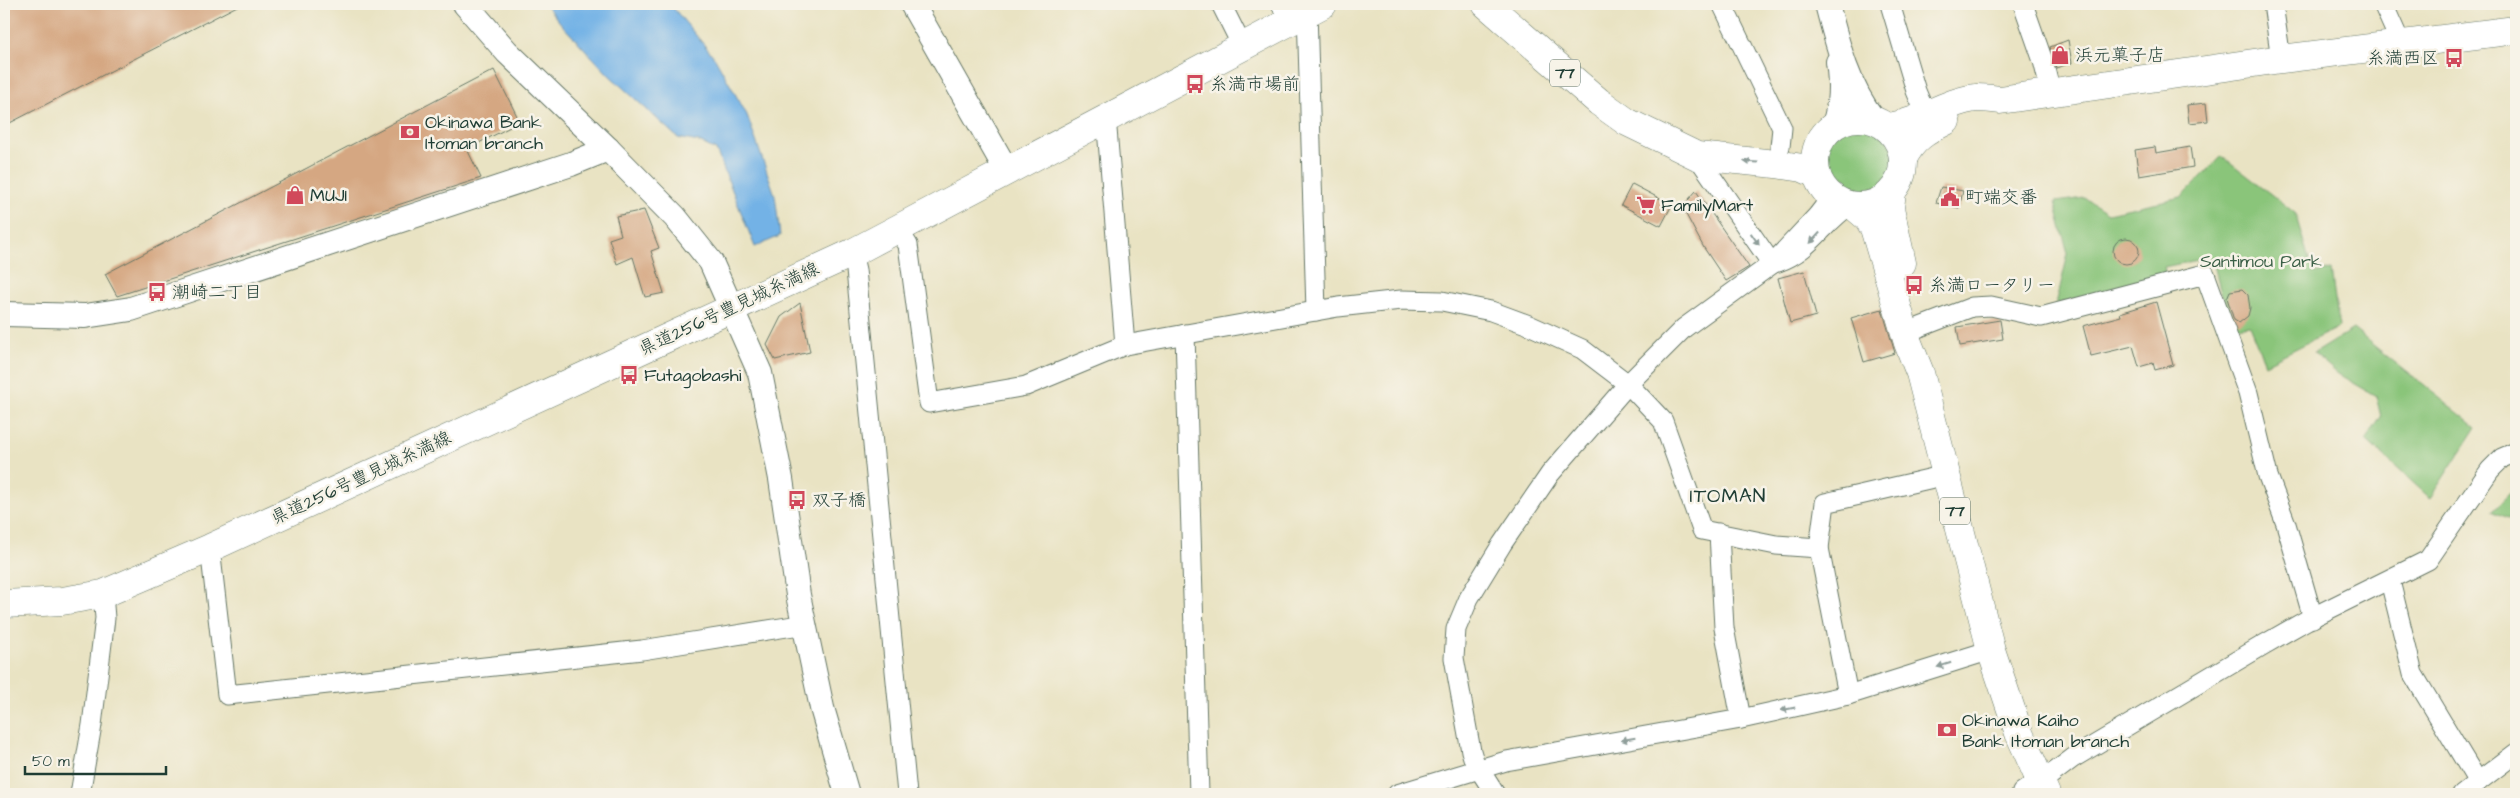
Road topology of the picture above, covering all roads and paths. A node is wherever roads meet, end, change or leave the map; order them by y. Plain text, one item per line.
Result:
1 (465, 4) edge
2 (912, 4) edge
3 (1221, 4) edge
4 (1486, 4) edge
5 (1722, 4) edge
6 (1827, 4) edge
7 (1890, 4) edge
8 (2023, 4) edge
9 (2273, 4) edge
10 (2383, 4) edge
11 (1300, 10) edge
12 (1834, 30) junction
13 (2516, 30) edge
14 (2401, 44) junction
15 (1242, 46) junction
16 (2281, 59) junction
17 (2051, 93) junction
18 (2000, 100) junction
19 (1926, 115) junction
20 (1106, 117) junction
21 (1881, 124) junction
22 (1650, 133) junction
23 (1826, 135) junction
24 (1780, 147) junction
25 (608, 149) junction
26 (1697, 156) junction
27 (1903, 159) junction
28 (1006, 171) junction
29 (1892, 191) junction
30 (1837, 195) junction
31 (898, 229) junction
32 (852, 252) junction
33 (1772, 264) junction
34 (732, 308) junction
35 (1316, 311) junction
36 (4, 314) edge
37 (1915, 329) junction
38 (1185, 334) junction
39 (1125, 345) junction
40 (1920, 372) junction
41 (1628, 384) junction
42 (2516, 452) edge
43 (1946, 475) junction
44 (1719, 534) junction
45 (210, 548) junction
46 (1819, 548) junction
47 (2390, 581) junction
48 (103, 594) junction
49 (4, 604) edge
50 (2313, 618) junction
51 (806, 624) junction
52 (1990, 650) junction
53 (1848, 695) junction
54 (1741, 719) junction
55 (2516, 752) edge
56 (1480, 770) junction
57 (2478, 782) junction
58 (2037, 791) edge
59 (80, 794) edge
60 (847, 794) edge
61 (907, 794) edge
62 (1199, 794) edge
63 (1397, 794) edge
64 (1495, 794) edge
65 (2462, 794) edge

1 - 25 street
2 - 28 street
3 - 15 street
4 - 22 main road, 77
5 - 24 street
6 - 12 street
7 - 19 street
8 - 17 street
9 - 16 street
10 - 14 street
11 - 15 main road, 県道256号豊見城糸満線
11 - 35 street
12 - 21 street
12 - 23 street
13 - 14 main road
14 - 16 main road
15 - 20 main road, 県道256号豊見城糸満線
16 - 17 main road
17 - 18 main road
18 - 19 main road
18 - 27 main road
19 - 21 main road
20 - 28 main road, 県道256号豊見城糸満線
20 - 39 street
21 - 23 main road, 77
21 - 27 main road
22 - 24 main road, 77
22 - 26 main road, 77
23 - 24 main road, 77
23 - 30 main road
25 - 34 street
25 - 36 street
30 -> 26 main road, 77
26 -> 33 street
27 - 29 main road, 77
28 - 31 main road, 県道256号豊見城糸満線
29 - 30 main road
29 - 37 main road, 77
30 - 33 street
30 - 40 main road, 77
31 - 32 main road, 県道256号豊見城糸満線
31 - 39 street
32 - 34 main road, 県道256号豊見城糸満線
32 - 61 street
33 - 41 street
34 - 45 main road, 県道256号豊見城糸満線
34 - 51 street
35 - 38 street
35 - 41 street
37 - 40 main road, 77
37 - 50 street
38 - 39 street
38 - 62 street
40 - 43 main road, 77
41 - 44 street
41 - 56 street
42 - 47 street
43 - 46 street
43 - 52 main road, 77
44 - 46 street
44 - 54 street
45 - 48 main road, 県道256号豊見城糸満線
45 - 51 street
46 - 53 street
47 - 50 street
47 - 57 street
48 - 49 main road, 県道256号豊見城糸満線
48 - 59 street
50 - 58 street
51 - 60 street
52 -> 53 street
52 - 58 main road, 77
53 -> 54 street
54 -> 56 street
55 - 57 street
56 - 63 street
56 - 64 street
57 - 65 street

